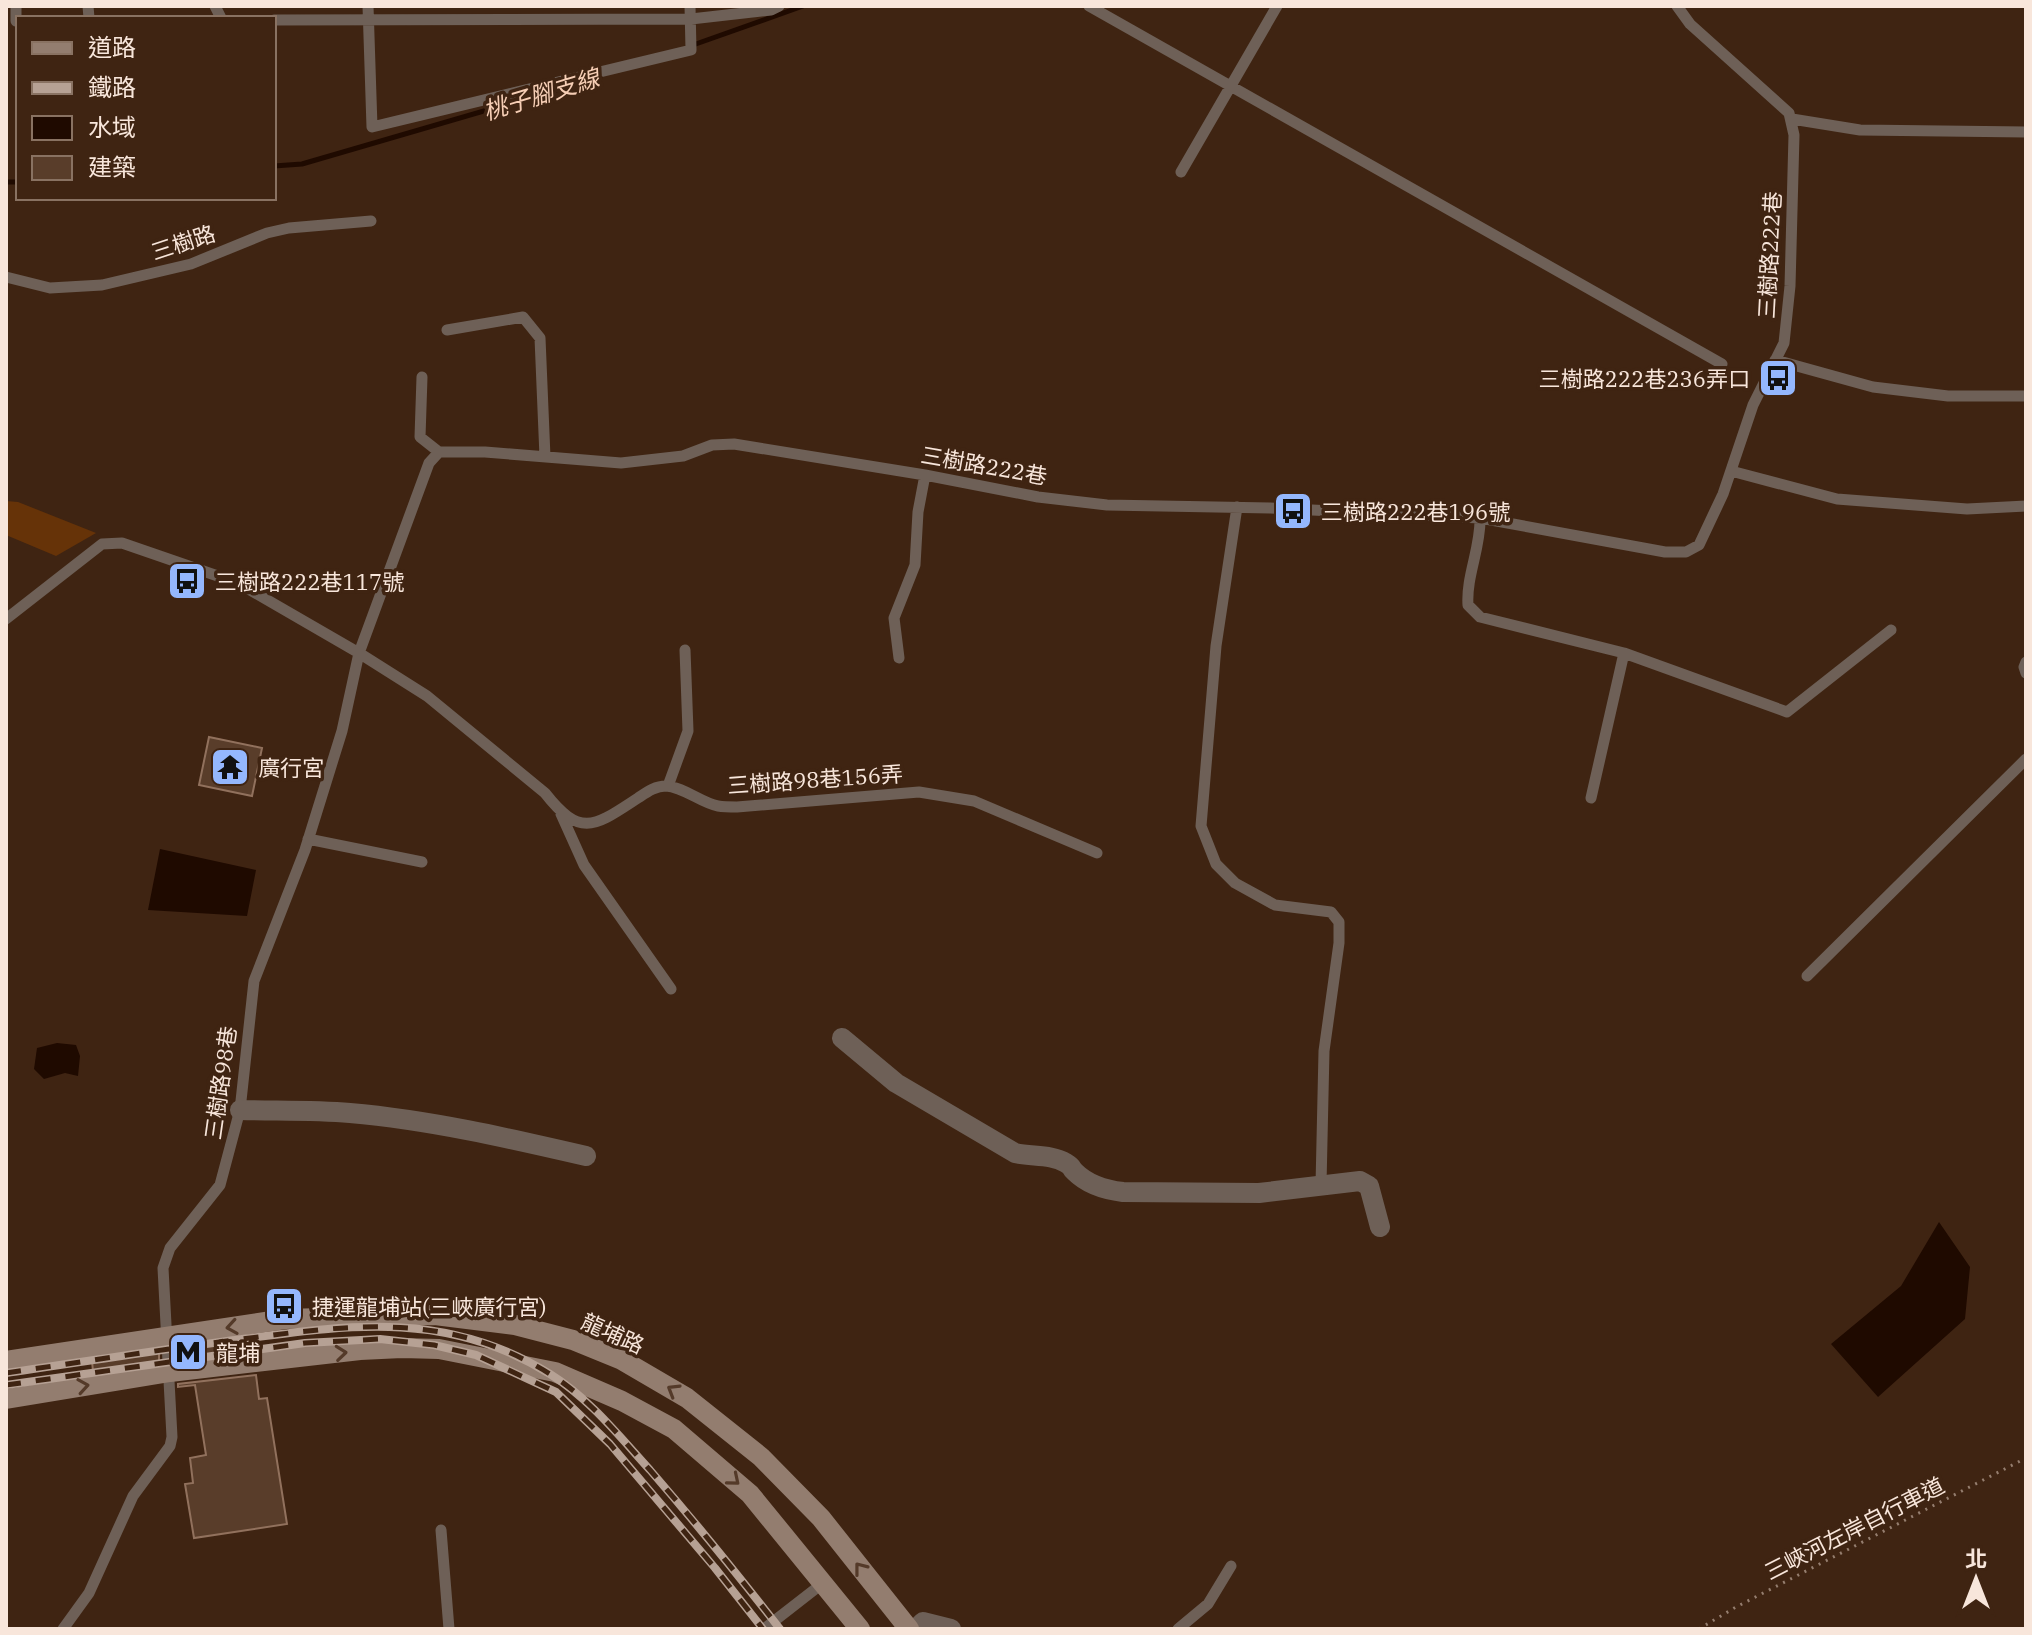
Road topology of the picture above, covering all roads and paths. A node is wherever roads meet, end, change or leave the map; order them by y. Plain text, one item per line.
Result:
1 (16, 6) edge
2 (368, 6) edge
3 (779, 6) edge
4 (1089, 6) edge
5 (1277, 6) edge
6 (1677, 6) edge
7 (691, 12) edge
8 (369, 19) junction
9 (276, 20) edge
10 (13, 21) edge
11 (1230, 87) junction
12 (1792, 119) junction
13 (2026, 132) edge
14 (1181, 172) dead end
15 (371, 221) dead end
16 (6, 277) edge
17 (447, 330) dead end
18 (1775, 360) junction
19 (1722, 364) dead end
20 (422, 377) dead end
21 (2026, 396) edge
22 (439, 452) junction
23 (545, 457) junction
24 (1731, 471) junction
25 (925, 475) junction
26 (2026, 506) edge
27 (1237, 507) junction
28 (1480, 518) junction
29 (6, 619) edge
30 (1891, 630) dead end
31 (685, 650) dead end
32 (359, 653) junction
33 (1624, 653) junction
34 (899, 658) dead end
35 (2026, 662) edge
36 (2026, 673) edge
37 (2026, 759) edge
38 (668, 786) junction
39 (1591, 798) dead end
40 (561, 813) junction
41 (308, 839) junction
42 (1097, 853) dead end
43 (422, 862) dead end
44 (1807, 976) dead end
45 (671, 989) dead end
46 (842, 1038) dead end
47 (240, 1110) junction
48 (586, 1156) dead end
49 (1321, 1185) junction
50 (1380, 1227) dead end
51 (168, 1338) junction
52 (6, 1361) edge
53 (170, 1372) junction
54 (6, 1399) edge
55 (2026, 1458) edge
56 (441, 1530) dead end
57 (1231, 1566) dead end
58 (823, 1583) junction
59 (63, 1629) edge
60 (449, 1629) edge
61 (764, 1629) edge
62 (860, 1629) edge
63 (909, 1629) edge
64 (916, 1629) edge
65 (951, 1629) edge
66 (1178, 1629) edge
67 (1699, 1629) edge

1 - 10 lane
2 - 8 lane
3 - 7 lane
4 - 11 lane
5 - 11 lane
6 - 12 lane
7 - 8 lane
7 - 8 lane
8 - 9 lane
11 - 14 lane
11 - 19 lane
12 - 13 lane
12 - 18 lane, 三樹路222巷
15 - 16 lane, 三樹路
17 - 23 lane
18 - 21 lane
18 - 24 lane, 三樹路222巷
20 - 22 lane
22 - 23 lane, 三樹路222巷
22 - 32 lane
23 - 25 lane, 三樹路222巷
24 - 26 lane
24 - 28 lane, 三樹路222巷
25 - 27 lane, 三樹路222巷
25 - 34 lane
27 - 28 lane, 三樹路222巷
27 - 49 lane
28 - 33 lane
29 - 32 lane
30 - 33 lane
31 - 38 lane
32 - 40 lane
32 - 41 lane, 三樹路98巷
33 - 39 lane
35 - 36 lane
37 - 44 lane
38 - 40 lane
38 - 42 lane, 三樹路98巷156弄
40 - 45 lane
41 - 43 lane
41 - 47 lane, 三樹路98巷
46 - 49 street
47 - 48 street
47 - 51 lane, 三樹路98巷
49 - 50 street
51 - 52 street, 龍埔路
51 - 53 lane, 三樹路98巷
63 -> 51 street, 龍埔路
54 -> 53 street
53 -> 58 street
53 - 59 lane, 三樹路98巷
55 - 67 path, 三峽河左岸自行車道
56 - 60 lane
57 - 66 lane
58 - 61 lane
58 - 62 street
64 - 65 street

